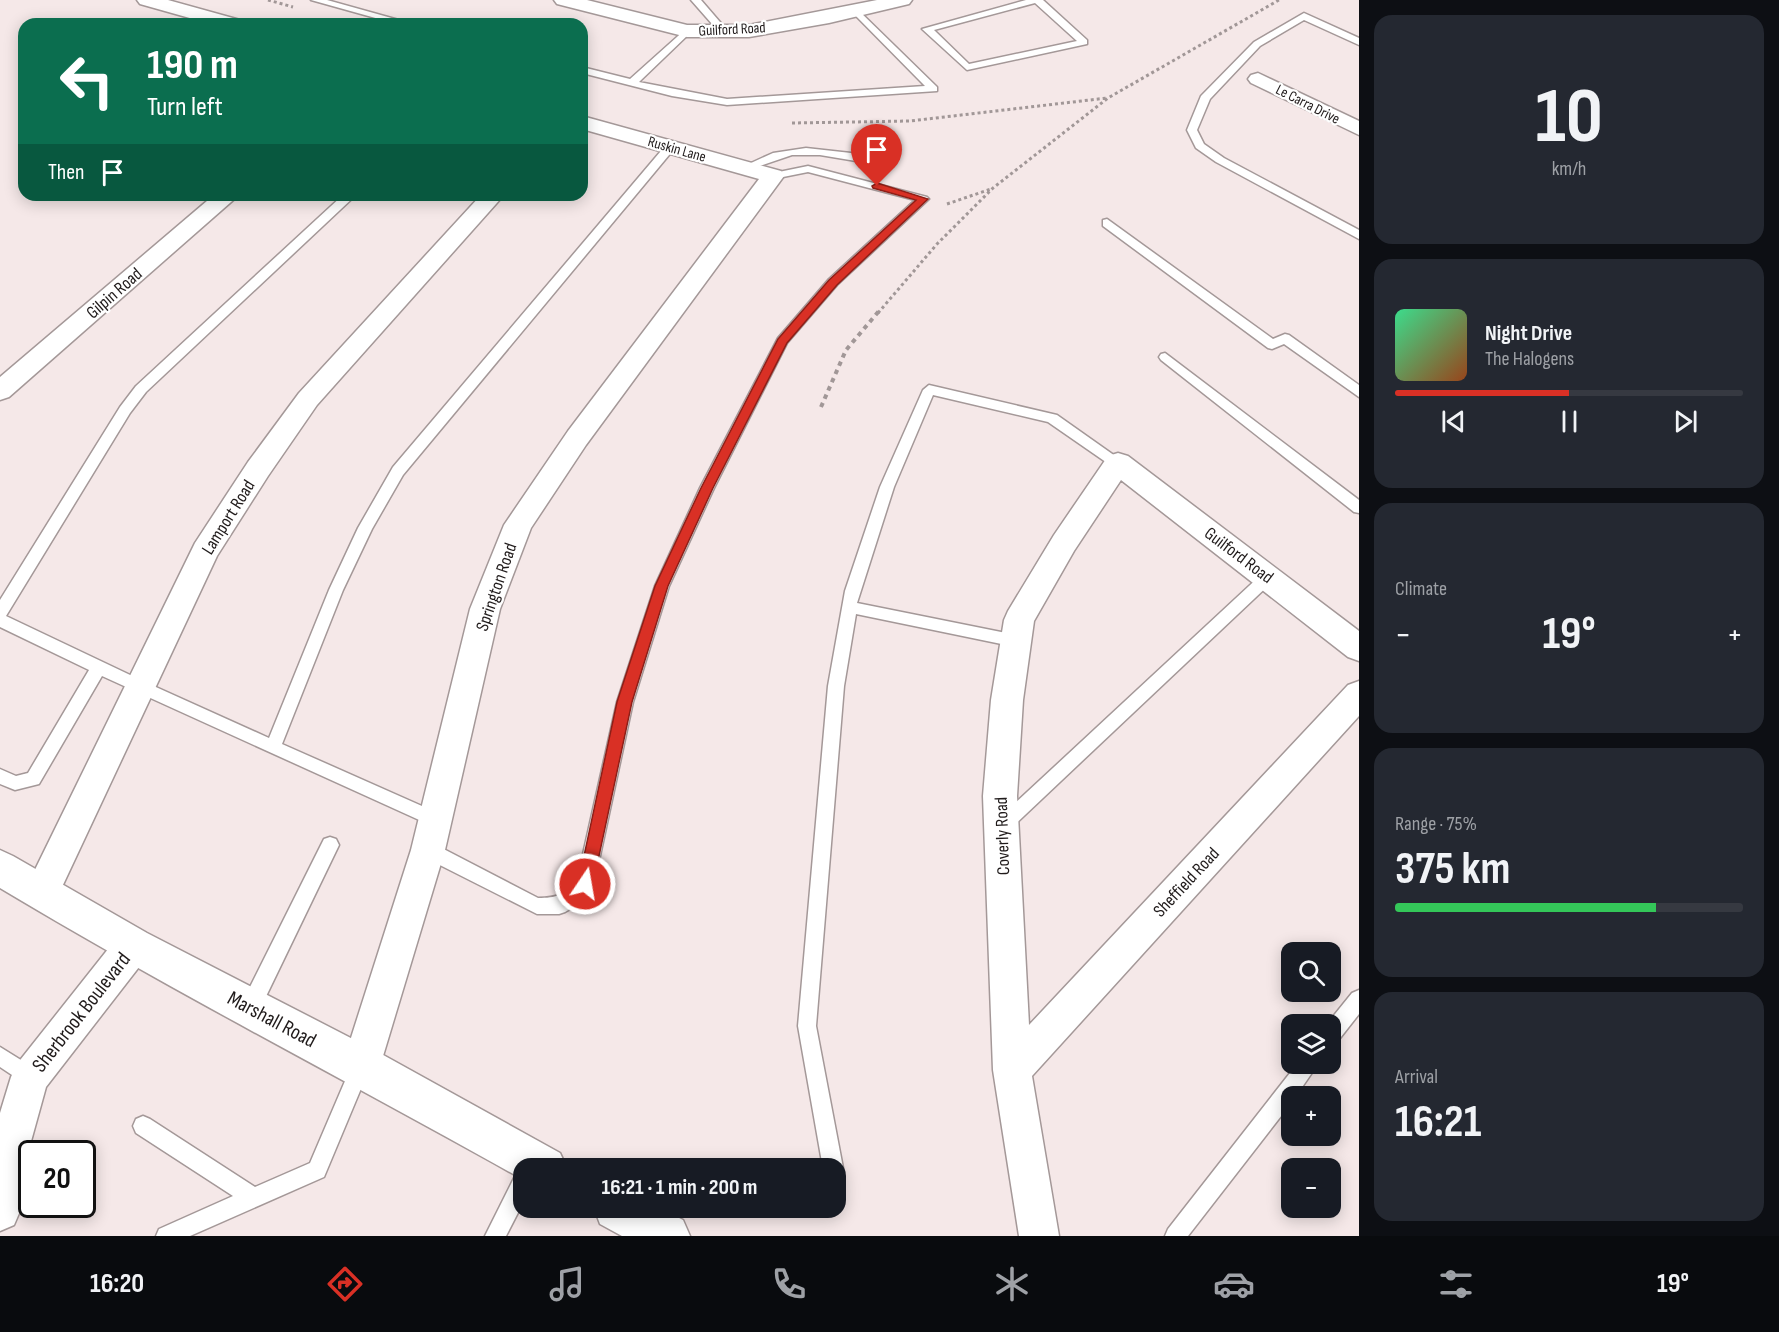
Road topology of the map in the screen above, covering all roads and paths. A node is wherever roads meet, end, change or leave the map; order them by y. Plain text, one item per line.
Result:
1 (147, 0) edge
2 (316, 0) edge
3 (696, 0) edge
4 (813, 0) edge
5 (902, 0) edge
6 (1037, 0) edge
7 (1279, 0) edge
8 (571, 1) edge
9 (856, 11) junction
10 (829, 17) junction
11 (212, 18) edge
12 (385, 18) edge
13 (687, 31) junction
14 (723, 31) junction
15 (1359, 42) edge
16 (588, 72) edge
17 (1247, 73) junction
18 (632, 83) junction
19 (588, 124) edge
20 (1359, 129) edge
21 (670, 147) junction
22 (868, 160) dead end
23 (745, 168) junction
24 (773, 177) junction
25 (993, 188) junction
26 (923, 199) junction
27 (221, 201) edge
28 (345, 201) edge
29 (488, 201) edge
30 (1107, 223) dead end
31 (1359, 236) edge
32 (1165, 357) dead end
33 (0, 391) edge
34 (1359, 392) edge
35 (821, 407) dead end
36 (1118, 463) junction
37 (1359, 507) edge
38 (1268, 577) junction
39 (849, 607) junction
40 (0, 613) edge
41 (0, 620) edge
42 (1016, 640) junction
43 (1359, 648) edge
44 (99, 668) junction
45 (141, 688) junction
46 (1359, 694) edge
47 (273, 747) junction
48 (0, 776) edge
49 (434, 819) junction
50 (1001, 827) junction
51 (330, 845) dead end
52 (428, 850) junction
53 (0, 868) edge
54 (42, 892) junction
55 (133, 946) junction
56 (1359, 999) edge
57 (250, 1008) junction
58 (1341, 1021) edge
59 (0, 1056) edge
60 (362, 1066) junction
61 (1012, 1070) junction
62 (1300, 1074) edge
63 (30, 1077) junction
64 (143, 1126) dead end
65 (514, 1158) edge
66 (831, 1158) edge
67 (1, 1193) edge
68 (254, 1197) junction
69 (513, 1203) edge
70 (634, 1218) edge
71 (166, 1236) edge
72 (495, 1236) edge
73 (667, 1236) edge
74 (1039, 1236) edge
75 (1174, 1236) edge

1 - 11 street
2 - 12 lane
3 - 14 lane
4 - 10 street
5 - 9 street, Guilford Road
6 - 6 lane
7 - 25 path
8 - 13 street, Guilford Road
9 - 10 street, Guilford Road
9 - 18 lane
10 - 14 street, Guilford Road
13 - 14 street, Guilford Road
13 - 18 lane
15 - 17 lane
16 - 18 lane
17 - 20 street, Le Carra Drive
17 - 31 lane
19 - 21 street, Ruskin Lane
21 - 23 street, Ruskin Lane
21 - 47 lane
22 - 23 lane
23 - 24 street, Ruskin Lane
24 - 26 lane
24 - 49 street, Springton Road
25 - 26 path
25 - 35 path
26 - 52 lane
27 - 33 street, Gilpin Road
28 - 40 lane
29 - 45 street, Lamport Road
30 - 34 lane
32 - 37 lane
36 - 38 street, Guilford Road
36 - 39 lane
36 - 42 street, Coverly Road
38 - 43 street, Guilford Road
38 - 50 lane
39 - 42 lane
39 - 66 lane
41 - 44 lane
42 - 50 street, Coverly Road
44 - 45 lane
44 - 48 lane
45 - 47 lane
45 - 54 street, Lamport Road
46 - 61 street, Sheffield Road
47 - 49 lane
49 - 52 street, Springton Road
50 - 61 street, Coverly Road
51 - 57 lane
52 - 60 street, Springton Road
53 - 54 main road, Marshall Road
54 - 55 main road, Marshall Road
55 - 57 main road, Marshall Road
55 - 63 street, Sherbrook Boulevard
56 - 58 lane
57 - 60 main road, Marshall Road
59 - 63 lane
60 - 65 main road, Marshall Road
60 - 68 lane
61 - 74 street, Coverly Road
62 - 75 lane
63 - 67 street, Sherbrook Boulevard
64 - 68 lane
68 - 71 lane
69 - 72 lane
70 - 73 main road

